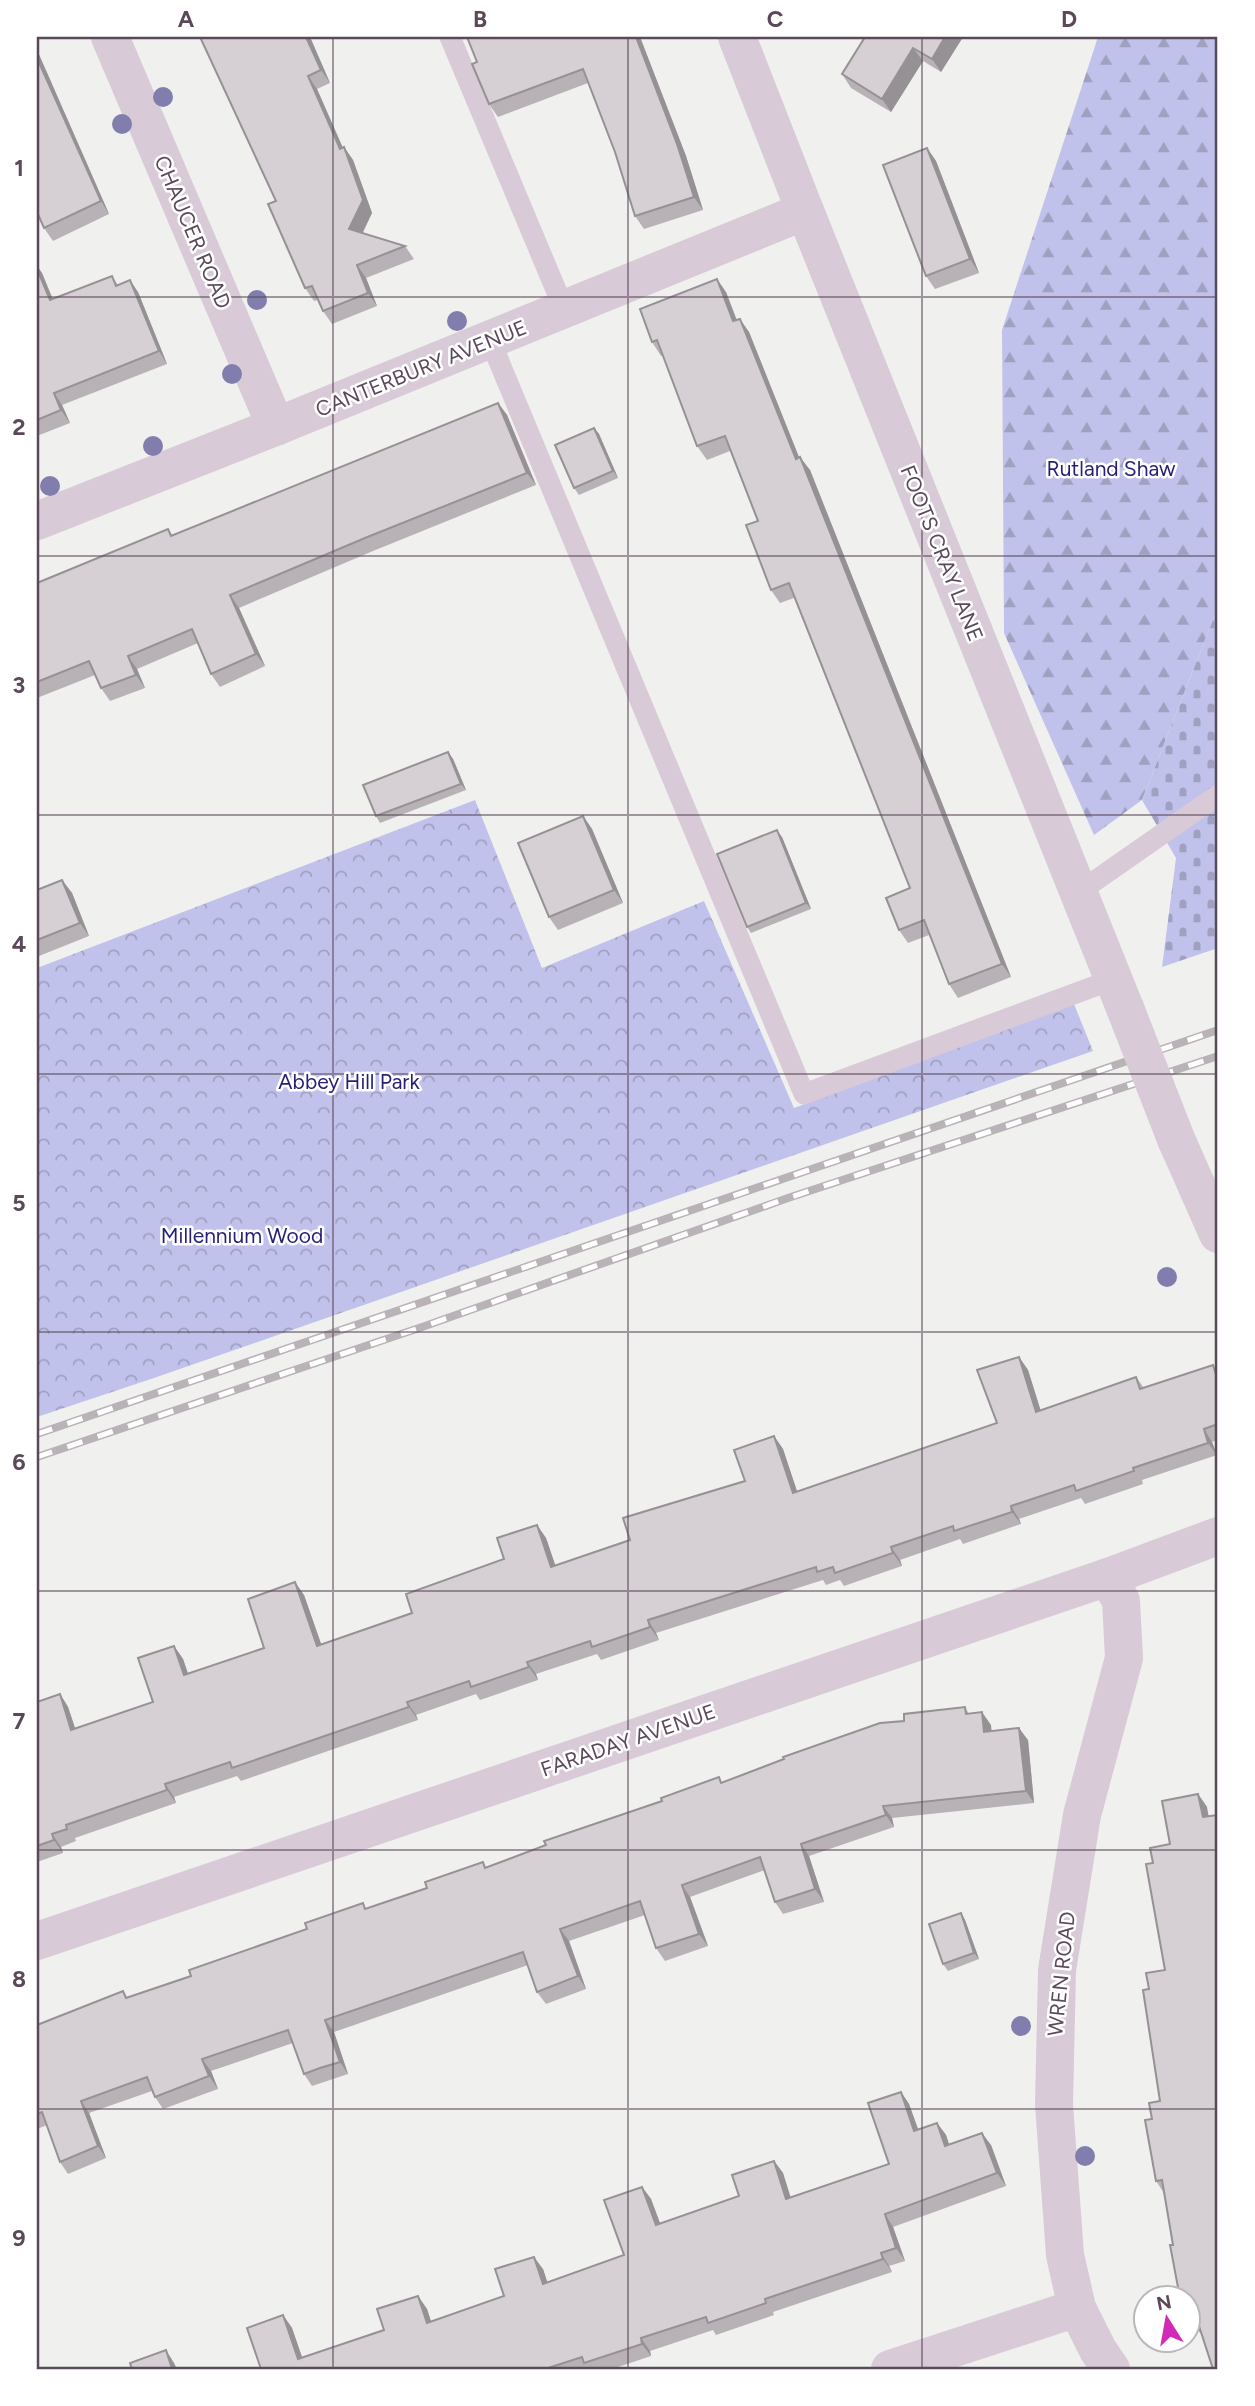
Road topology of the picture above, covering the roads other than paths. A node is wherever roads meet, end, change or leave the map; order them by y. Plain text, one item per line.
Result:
1 (110, 37) edge
2 (450, 37) edge
3 (737, 37) edge
4 (805, 211) junction
5 (564, 309) junction
6 (490, 340) junction
7 (276, 427) junction
8 (37, 521) edge
9 (1218, 796) edge
10 (1079, 892) junction
11 (1120, 994) junction
12 (1218, 1234) edge
13 (1218, 1536) edge
14 (1108, 1577) junction
15 (37, 1941) edge
16 (1077, 2308) junction
17 (890, 2369) edge
18 (1111, 2369) edge

1 - 7 street, CHAUCER ROAD
2 - 5 lane
3 - 4 street, FOOTS CRAY LANE
4 - 5 street, CANTERBURY AVENUE
4 - 10 street, FOOTS CRAY LANE
5 - 6 street, CANTERBURY AVENUE
6 - 7 street, CANTERBURY AVENUE
6 - 11 lane
7 - 8 street, CANTERBURY AVENUE
9 - 10 lane
10 - 11 street, FOOTS CRAY LANE
11 - 12 street, FOOTS CRAY LANE, bridge
13 - 14 street, FARADAY AVENUE
14 - 15 street, FARADAY AVENUE
14 - 16 street, WREN ROAD
16 - 17 street
16 - 18 street, WREN ROAD

